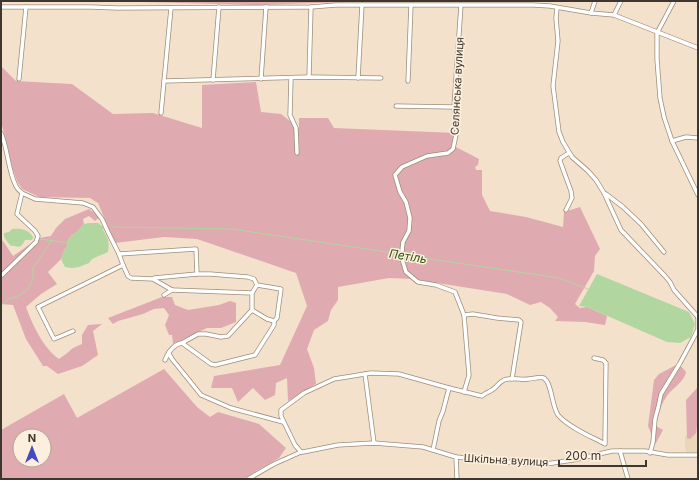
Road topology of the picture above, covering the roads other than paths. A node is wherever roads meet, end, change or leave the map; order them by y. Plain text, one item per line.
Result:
1 (595, 1) edge
2 (621, 1) edge
3 (674, 1) edge
4 (362, 5) junction
5 (411, 5) junction
6 (461, 5) junction
7 (1, 7) edge
8 (26, 7) junction
9 (219, 7) junction
10 (266, 7) junction
11 (311, 7) junction
12 (171, 8) junction
13 (557, 8) junction
14 (591, 13) junction
15 (614, 15) junction
16 (657, 33) junction
17 (698, 48) edge
18 (291, 78) junction
19 (308, 78) junction
20 (358, 78) junction
21 (381, 78) dead end
22 (19, 79) dead end
23 (261, 79) junction
24 (212, 80) junction
25 (164, 81) junction
26 (408, 81) dead end
27 (396, 106) dead end
28 (454, 107) junction
29 (161, 113) dead end
30 (1, 133) edge
31 (698, 138) edge
32 (672, 140) junction
33 (297, 153) dead end
34 (569, 153) junction
35 (22, 193) junction
36 (604, 193) junction
37 (698, 195) edge
38 (566, 210) dead end
39 (664, 252) dead end
40 (119, 254) junction
41 (123, 265) junction
42 (197, 274) junction
43 (1, 276) edge
44 (153, 279) junction
45 (257, 285) junction
46 (172, 290) junction
47 (252, 294) junction
48 (164, 295) dead end
49 (252, 310) junction
50 (464, 315) junction
51 (698, 317) edge
52 (274, 321) junction
53 (74, 330) dead end
54 (182, 343) junction
55 (170, 351) junction
56 (594, 358) dead end
57 (165, 360) dead end
58 (365, 374) junction
59 (512, 379) junction
60 (449, 388) junction
61 (464, 392) junction
62 (284, 422) junction
63 (374, 443) junction
64 (605, 444) junction
65 (433, 450) junction
66 (612, 451) junction
67 (620, 451) junction
68 (301, 452) junction
69 (650, 453) junction
70 (698, 455) edge
71 (456, 457) junction
72 (248, 479) edge
73 (457, 479) edge
74 (628, 479) edge

1 - 14 street
2 - 15 street
3 - 16 street
4 - 5 street
4 - 11 street
4 - 20 street
5 - 6 street
5 - 26 street
6 - 13 street
6 - 28 street, Селянська вулиця
7 - 8 street
8 - 12 street
8 - 22 street
9 - 10 street
9 - 12 street
9 - 24 street
10 - 11 street
10 - 23 street
11 - 19 street
12 - 25 street
13 - 14 street
13 - 34 street
14 - 15 street
15 - 16 street
16 - 17 street
16 - 32 street
18 - 19 street
18 - 23 street
18 - 33 street
19 - 20 street
20 - 21 street
23 - 24 street
24 - 25 street
25 - 29 street
27 - 28 street
28 - 50 street, Селянська вулиця
30 - 35 street
31 - 32 street
32 - 37 street
34 - 36 street
34 - 38 street
35 - 40 street
35 - 43 street
36 - 39 street
36 - 51 street
40 - 41 street
40 - 42 street
41 - 44 street
41 - 53 street
42 - 44 street
42 - 45 street
44 - 46 street
45 - 47 street
45 - 52 street
46 - 47 street
46 - 48 street
47 - 49 street
49 - 52 street
49 - 54 street
50 - 59 street
50 - 61 street
51 - 69 street
52 - 54 street
54 - 55 street
55 - 57 street
55 - 62 street
56 - 64 street
58 - 60 street
58 - 62 street
58 - 63 street
59 - 61 street
59 - 64 street
60 - 61 street
60 - 65 street
62 - 68 street
63 - 65 street, Шкільна вулиця
63 - 68 street, Шкільна вулиця
64 - 66 street
65 - 71 street, Шкільна вулиця
66 - 67 street, Шкільна вулиця
66 - 71 street, Шкільна вулиця
67 - 69 street, Шкільна вулиця
67 - 74 street
68 - 72 street, Шкільна вулиця
69 - 70 street, Шкільна вулиця
71 - 73 street, Шкільна вулиця

